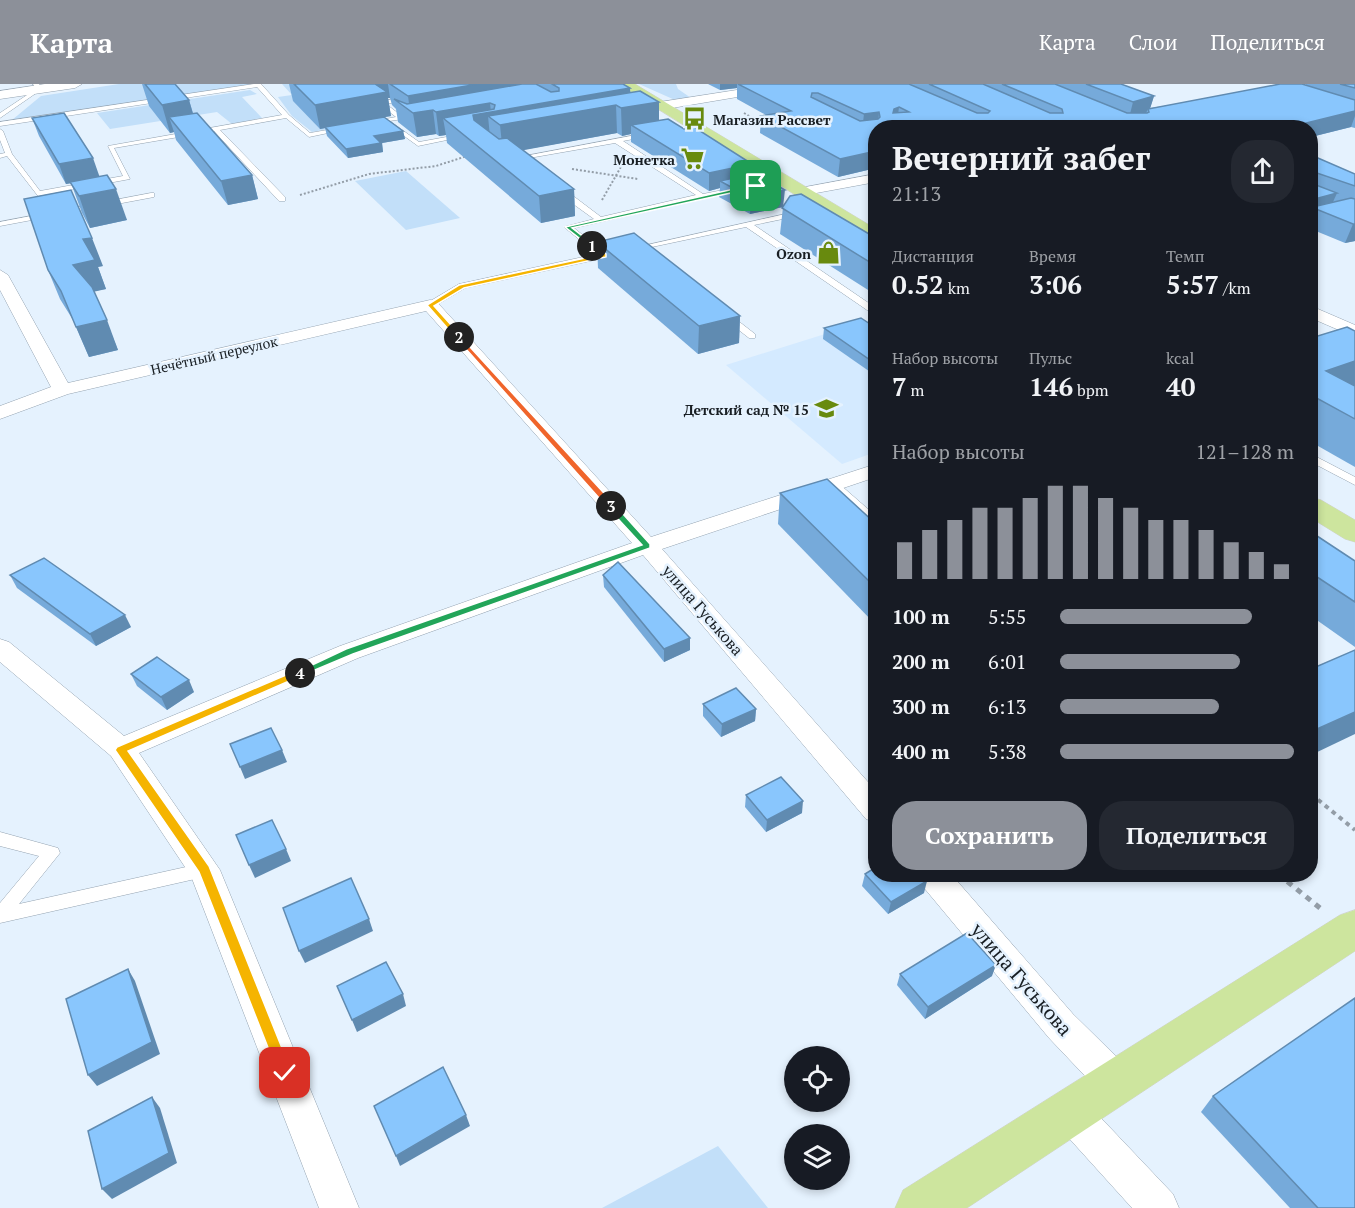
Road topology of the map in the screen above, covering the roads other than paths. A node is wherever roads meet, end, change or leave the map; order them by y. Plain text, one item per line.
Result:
1 (75, 84) edge
2 (625, 84) edge
3 (746, 84) edge
4 (797, 84) edge
5 (259, 85) edge
6 (37, 86) edge
7 (758, 90) junction
8 (0, 95) edge
9 (416, 97) edge
10 (660, 109) junction
11 (0, 116) edge
12 (287, 116) junction
13 (401, 118) junction
14 (387, 120) junction
15 (0, 124) edge
16 (365, 124) edge
17 (410, 124) edge
18 (354, 127) edge
19 (216, 129) junction
20 (0, 131) edge
21 (660, 133) edge
22 (473, 135) edge
23 (616, 140) junction
24 (9, 154) junction
25 (0, 156) edge
26 (503, 160) edge
27 (868, 179) edge
28 (558, 188) edge
29 (746, 188) edge
30 (800, 192) junction
31 (151, 195) dead end
32 (702, 196) junction
33 (282, 199) road end
34 (805, 212) edge
35 (597, 218) junction
36 (0, 224) edge
37 (747, 224) junction
38 (868, 233) edge
39 (638, 248) junction
40 (604, 255) junction
41 (646, 255) edge
42 (0, 275) edge
43 (430, 305) junction
44 (868, 307) edge
45 (717, 309) edge
46 (1318, 314) edge
47 (1354, 332) edge
48 (752, 336) dead end
49 (1332, 338) edge
50 (62, 390) junction
51 (0, 413) edge
52 (1318, 461) edge
53 (868, 473) edge
54 (1355, 482) edge
55 (833, 484) junction
56 (1318, 510) edge
57 (868, 515) edge
58 (1355, 533) edge
59 (647, 546) junction
60 (0, 648) edge
61 (121, 750) junction
62 (868, 802) edge
63 (0, 839) edge
64 (204, 870) junction
65 (938, 882) edge
66 (0, 916) edge
67 (1352, 930) edge
68 (1116, 1082) junction
69 (1070, 1112) junction
70 (339, 1208) edge
71 (921, 1208) edge
72 (1159, 1208) edge

1 - 6 main road
2 - 10 main road
3 - 7 lane
4 - 7 street
5 - 12 lane
5 - 15 lane
6 - 8 main road
6 - 11 lane
7 - 10 street
9 - 13 lane
10 - 30 main road
12 - 18 lane
12 - 19 lane
13 - 14 lane
13 - 17 lane
14 - 16 lane
14 - 22 lane
19 - 24 lane
19 - 33 lane
20 - 24 lane
21 - 23 lane
23 - 26 lane
23 - 32 lane
24 - 25 lane
27 - 30 street
28 - 35 lane
29 - 32 lane
30 - 38 main road
31 - 36 lane
32 - 35 lane
34 - 37 lane
35 - 40 lane
37 - 39 lane
37 - 44 lane
39 - 40 lane
39 - 41 lane
40 - 43 lane
42 - 50 street
43 - 50 street, Нечётный переулок
43 - 59 street, улица Гуськова
45 - 48 lane
46 - 47 street
47 - 49 street
50 - 51 street, Нечётный переулок
52 - 54 lane
53 - 55 street
55 - 57 lane
55 - 59 street
56 - 58 main road
59 - 61 street
59 - 62 street, улица Гуськова
60 - 61 street
61 - 64 street
63 - 66 lane
64 - 66 lane
64 - 70 street
65 - 68 street, улица Гуськова
67 - 68 main road
68 - 69 main road
69 - 71 main road
69 - 72 street

